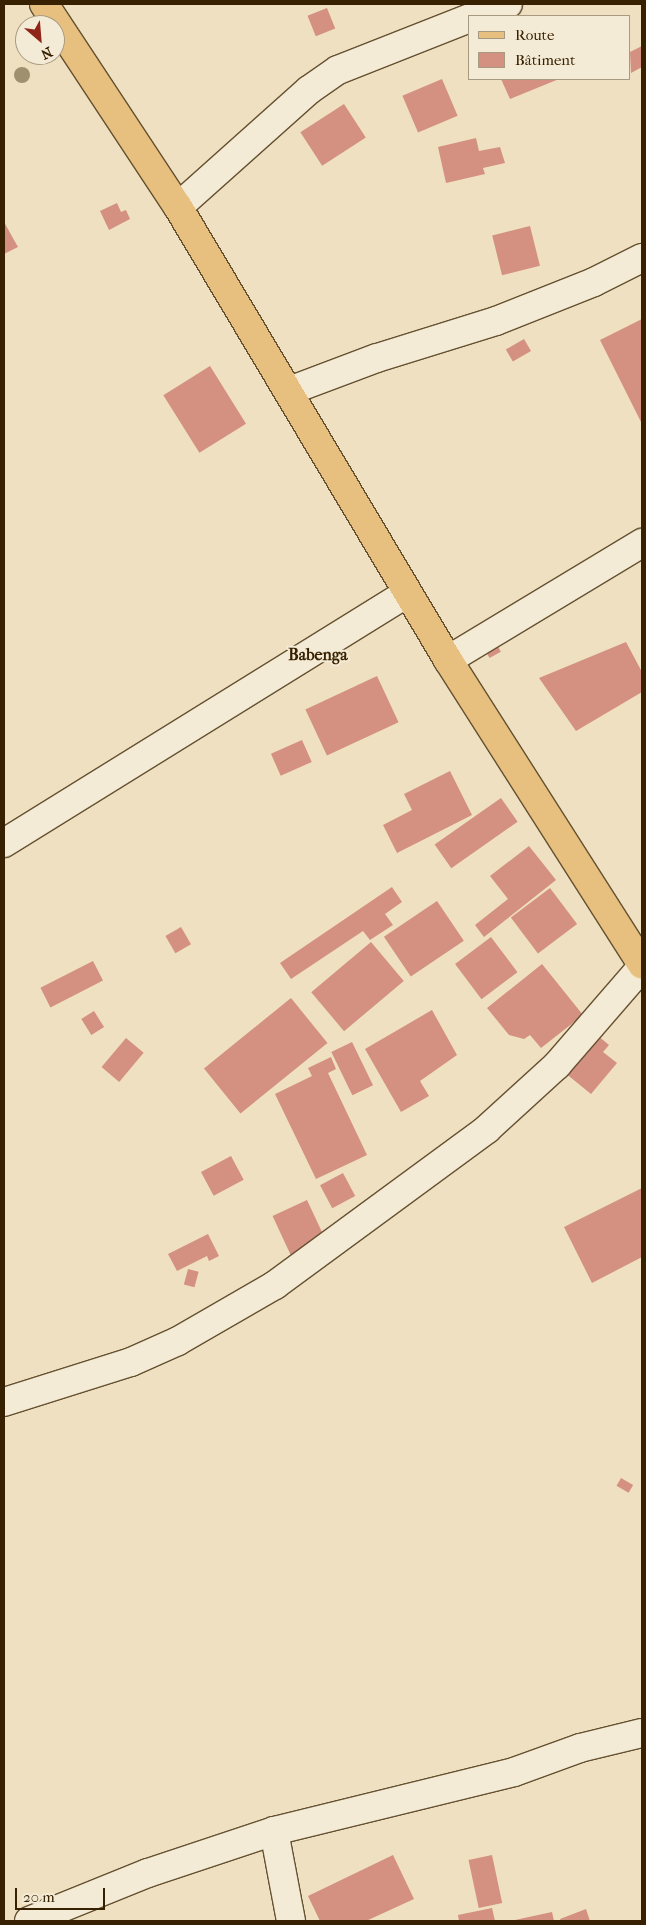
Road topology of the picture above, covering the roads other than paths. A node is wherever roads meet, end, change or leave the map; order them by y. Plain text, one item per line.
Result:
1 (44, 4) edge
2 (508, 4) edge
3 (478, 15) edge
4 (468, 19) edge
5 (178, 207) junction
6 (642, 258) edge
7 (289, 391) junction
8 (642, 543) edge
9 (407, 593) junction
10 (448, 660) junction
11 (4, 842) edge
12 (642, 966) edge
13 (4, 1402) edge
14 (642, 1733) edge
15 (274, 1831) junction
16 (29, 1921) edge
17 (292, 1921) edge

1 - 5 main road
2 - 3 street
4 - 5 street
5 - 7 main road
6 - 7 street
7 - 9 main road
8 - 10 street
9 - 10 main road
9 - 11 street
10 - 12 main road
12 - 13 street
14 - 15 street
15 - 16 street
15 - 17 street

